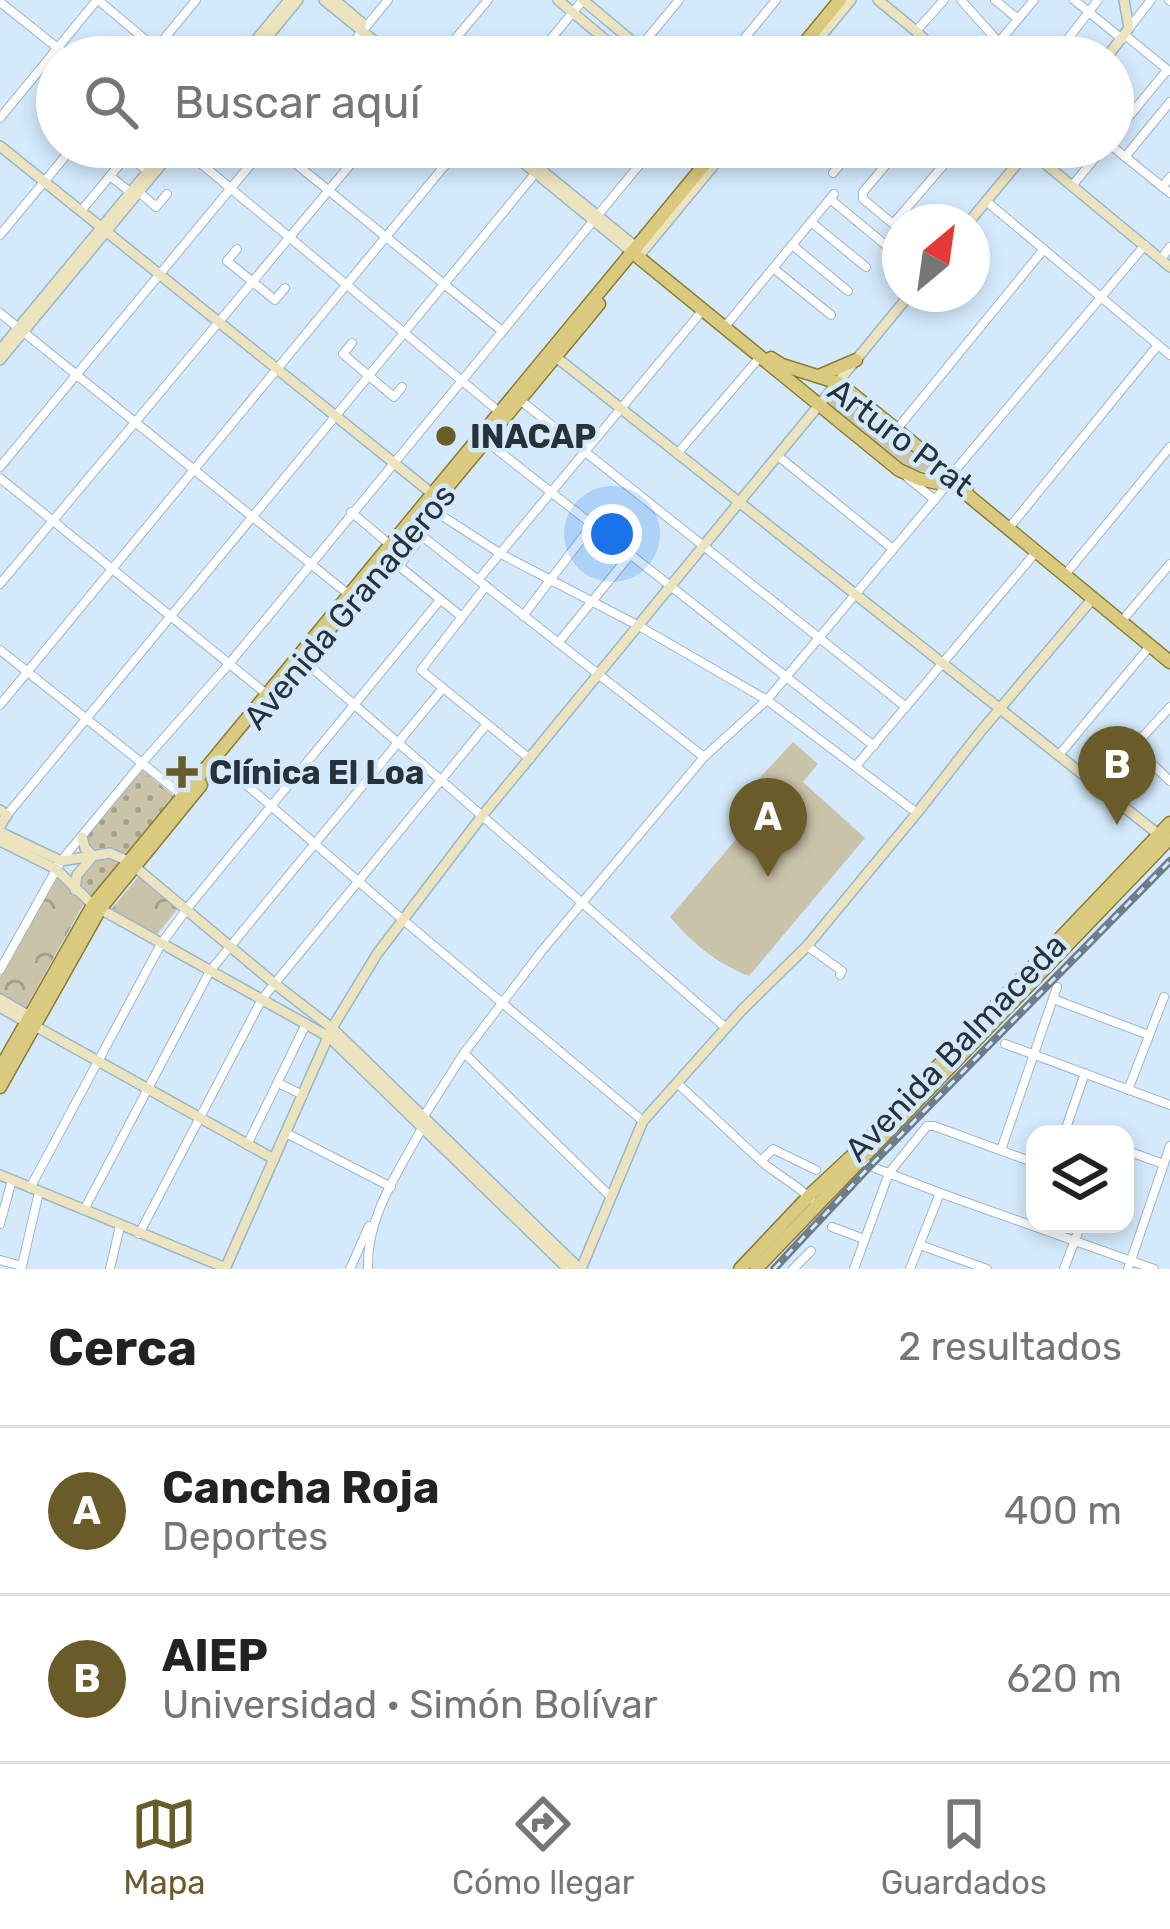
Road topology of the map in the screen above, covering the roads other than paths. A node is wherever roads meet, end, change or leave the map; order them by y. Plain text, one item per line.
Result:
1 (98, 0) edge
2 (196, 0) edge
3 (293, 0) edge
4 (324, 0) edge
5 (335, 0) edge
6 (388, 0) edge
7 (488, 0) edge
8 (558, 0) edge
9 (583, 0) edge
10 (680, 0) edge
11 (776, 0) edge
12 (817, 0) edge
13 (851, 0) edge
14 (878, 0) edge
15 (944, 0) edge
16 (961, 0) edge
17 (995, 0) edge
18 (1034, 0) edge
19 (1075, 0) edge
20 (1098, 0) edge
21 (1124, 0) edge
22 (1151, 0) edge
23 (1, 1) edge
24 (835, 6) edge
25 (1089, 12) junction
26 (573, 13) junction
27 (1018, 19) junction
28 (364, 29) junction
29 (916, 31) junction
30 (1125, 34) junction
31 (43, 36) edge
32 (68, 36) edge
33 (135, 36) edge
34 (166, 36) edge
35 (263, 36) edge
36 (358, 36) edge
37 (372, 36) edge
38 (458, 36) edge
39 (554, 36) edge
40 (607, 36) edge
41 (616, 36) edge
42 (649, 36) edge
43 (746, 36) edge
44 (810, 36) edge
45 (821, 36) edge
46 (921, 36) edge
47 (994, 36) edge
48 (1004, 36) edge
49 (1070, 36) edge
50 (1127, 36) edge
51 (1134, 42) edge
52 (1169, 71) edge
53 (36, 75) edge
54 (1170, 102) edge
55 (1134, 112) edge
56 (0, 118) edge
57 (1134, 145) edge
58 (0, 146) edge
59 (1134, 165) edge
60 (56, 168) edge
61 (117, 168) edge
62 (145, 168) edge
63 (151, 168) edge
64 (156, 168) edge
65 (204, 168) edge
66 (248, 168) edge
67 (301, 168) edge
68 (347, 168) edge
69 (443, 168) edge
70 (533, 168) edge
71 (534, 168) edge
72 (540, 168) edge
73 (637, 168) edge
74 (703, 168) edge
75 (711, 168) edge
76 (837, 168) edge
77 (883, 168) edge
78 (941, 168) edge
79 (1012, 168) edge
80 (1051, 168) edge
81 (1089, 168) edge
82 (148, 171) junction
83 (537, 171) junction
84 (833, 173) dead end
85 (110, 176) junction
86 (1170, 177) edge
87 (44, 182) junction
88 (1072, 186) junction
89 (231, 188) junction
90 (328, 190) junction
91 (1166, 190) edge
92 (135, 192) junction
93 (167, 194) dead end
94 (986, 201) junction
95 (984, 204) edge
96 (81, 211) junction
97 (596, 218) junction
98 (811, 222) junction
99 (104, 230) junction
100 (0, 235) edge
101 (290, 236) junction
102 (386, 237) junction
103 (882, 242) edge
104 (792, 245) junction
105 (1145, 245) junction
106 (1170, 247) edge
107 (237, 249) dead end
108 (1044, 249) junction
109 (637, 252) junction
110 (1165, 263) edge
111 (866, 267) dead end
112 (773, 268) junction
113 (158, 274) junction
114 (253, 281) junction
115 (346, 284) junction
116 (444, 284) junction
117 (285, 287) dead end
118 (848, 291) dead end
119 (1101, 297) junction
120 (703, 310) junction
121 (895, 312) edge
122 (0, 314) edge
123 (831, 315) dead end
124 (218, 322) junction
125 (728, 323) junction
126 (21, 330) junction
127 (405, 332) junction
128 (502, 332) junction
129 (352, 343) dead end
130 (1158, 345) junction
131 (0, 350) edge
132 (1170, 355) edge
133 (556, 357) junction
134 (760, 357) junction
135 (856, 360) junction
136 (0, 361) edge
137 (276, 369) junction
138 (75, 375) junction
139 (369, 375) junction
140 (819, 376) junction
141 (462, 380) junction
142 (839, 382) junction
143 (402, 387) dead end
144 (520, 400) junction
145 (819, 407) junction
146 (622, 410) junction
147 (502, 414) junction
148 (335, 416) junction
149 (135, 423) junction
150 (897, 428) junction
151 (486, 441) junction
152 (1170, 447) edge
153 (585, 453) junction
154 (677, 454) junction
155 (778, 456) junction
156 (394, 462) junction
157 (0, 467) edge
158 (193, 470) junction
159 (899, 470) junction
160 (0, 478) edge
161 (951, 479) junction
162 (551, 493) junction
163 (433, 500) junction
164 (934, 500) junction
165 (739, 502) junction
166 (351, 512) junction
167 (252, 517) junction
168 (52, 521) junction
169 (1013, 523) junction
170 (592, 525) junction
171 (418, 533) junction
172 (389, 544) junction
173 (704, 546) junction
174 (893, 549) junction
175 (1036, 552) junction
176 (500, 554) junction
177 (630, 555) junction
178 (310, 563) junction
179 (1170, 564) edge
180 (112, 568) junction
181 (1069, 570) junction
182 (550, 581) junction
183 (482, 583) junction
184 (0, 584) edge
185 (671, 586) junction
186 (349, 594) junction
187 (855, 594) junction
188 (1093, 598) junction
189 (440, 600) junction
190 (591, 602) junction
191 (170, 616) junction
192 (523, 616) junction
193 (1126, 616) junction
194 (462, 617) junction
195 (638, 626) junction
196 (818, 640) junction
197 (557, 643) junction
198 (1151, 645) junction
199 (0, 650) edge
200 (1170, 652) edge
201 (304, 661) junction
202 (1170, 662) edge
203 (942, 663) junction
204 (229, 664) junction
205 (27, 672) junction
206 (598, 675) junction
207 (787, 677) junction
208 (443, 688) junction
209 (269, 696) junction
210 (767, 700) junction
211 (0, 705) edge
212 (354, 705) junction
213 (906, 707) junction
214 (1000, 708) junction
215 (1168, 713) edge
216 (86, 718) junction
217 (487, 724) junction
218 (398, 743) junction
219 (874, 746) junction
220 (1135, 747) junction
221 (1059, 755) junction
222 (704, 758) junction
223 (530, 759) junction
224 (142, 763) junction
225 (220, 763) junction
226 (856, 766) junction
227 (441, 781) junction
228 (1170, 781) edge
229 (1099, 788) junction
230 (182, 795) junction
231 (271, 807) junction
232 (4, 813) edge
233 (917, 813) junction
234 (482, 816) junction
235 (1170, 823) edge
236 (0, 833) edge
237 (82, 837) junction
238 (1166, 839) edge
239 (314, 844) junction
240 (93, 856) junction
241 (131, 864) junction
242 (59, 865) junction
243 (358, 882) junction
244 (75, 890) junction
245 (583, 904) junction
246 (96, 907) junction
247 (185, 910) junction
248 (402, 919) junction
249 (161, 944) junction
250 (228, 946) junction
251 (0, 970) edge
252 (210, 971) junction
253 (275, 984) junction
254 (1057, 987) dead end
255 (1164, 997) dead end
256 (262, 999) junction
257 (1053, 999) junction
258 (0, 1003) edge
259 (503, 1003) junction
260 (30, 1021) junction
261 (306, 1024) junction
262 (727, 1029) junction
263 (331, 1033) junction
264 (1149, 1035) junction
265 (1005, 1044) dead end
266 (464, 1053) junction
267 (1034, 1054) junction
268 (98, 1062) junction
269 (0, 1069) edge
270 (1085, 1073) junction
271 (278, 1083) junction
272 (677, 1083) junction
273 (0, 1087) edge
274 (1128, 1090) junction
275 (149, 1091) junction
276 (303, 1095) junction
277 (1170, 1105) edge
278 (200, 1119) junction
279 (643, 1120) junction
280 (423, 1122) junction
281 (1067, 1125) edge
282 (286, 1132) junction
283 (248, 1145) junction
284 (1170, 1147) edge
285 (1000, 1150) junction
286 (1134, 1153) edge
287 (858, 1156) junction
288 (274, 1159) junction
289 (1026, 1160) edge
290 (761, 1161) junction
291 (1164, 1164) junction
292 (816, 1170) dead end
293 (889, 1173) junction
294 (0, 1174) edge
295 (12, 1180) junction
296 (391, 1187) junction
297 (35, 1190) junction
298 (495, 1193) junction
299 (940, 1193) junction
300 (610, 1197) junction
301 (813, 1200) junction
302 (84, 1210) junction
303 (379, 1210) junction
304 (0, 1224) edge
305 (120, 1226) junction
306 (832, 1227) dead end
307 (1078, 1233) edge
308 (140, 1234) junction
309 (865, 1239) junction
310 (1075, 1240) junction
311 (920, 1245) junction
312 (811, 1251) dead end
313 (0, 1260) edge
314 (960, 1264) edge
315 (1129, 1265) edge
316 (25, 1266) edge
317 (110, 1269) edge
318 (227, 1269) edge
319 (351, 1269) edge
320 (365, 1269) edge
321 (568, 1269) edge
322 (580, 1269) edge
323 (740, 1269) edge
324 (756, 1269) edge
325 (793, 1269) edge
326 (855, 1269) edge
327 (910, 1269) edge
328 (987, 1269) edge
329 (1064, 1269) edge
330 (1154, 1269) edge

1 - 32 street
1 - 33 street
2 - 34 street
3 - 35 main road
4 - 28 main road
5 - 28 main road
6 - 28 street
7 - 38 street
8 - 26 main road
9 - 26 street
9 - 41 main road
10 - 42 street
11 - 43 street
12 - 24 street
13 - 45 main road
14 - 29 main road
15 - 29 street
16 - 47 street
17 - 27 street
18 - 27 street
19 - 25 street
20 - 25 street
21 - 30 main road
22 - 30 street
23 - 31 street
24 - 44 main road
25 - 30 street
25 - 49 street
26 - 39 street
26 - 40 main road
27 - 48 street
28 - 36 street
28 - 37 main road
29 - 46 main road
30 - 50 street
51 - 52 street
52 - 55 street
53 - 56 street
54 - 57 street
58 - 87 main road
59 - 91 street
60 - 87 street
61 - 85 street
62 - 82 street
63 - 82 main road
64 - 92 main road
65 - 89 street
66 - 89 street
67 - 90 street
68 - 90 street
69 - 102 street
70 - 83 main road, Arturo Prat
71 - 83 main road, Arturo Prat
72 - 83 street
73 - 97 street
74 - 109 main road, Avenida Granaderos
75 - 109 main road, Avenida Granaderos
76 - 84 street
77 - 78 street
79 - 94 main road
80 - 88 main road
81 - 88 street
82 - 92 main road
83 - 97 main road, Arturo Prat
83 - 116 street
85 - 92 street
85 - 96 street
86 - 91 street
87 - 96 main road
87 - 100 street
88 - 105 main road
89 - 101 street
89 - 113 street
90 - 101 street
90 - 102 street
92 - 93 street
92 - 99 main road
94 - 95 main road
94 - 108 street
96 - 99 main road
97 - 109 main road, Arturo Prat
97 - 128 street
98 - 103 street
98 - 104 street
98 - 111 street
99 - 113 main road
99 - 126 main road
101 - 114 street
101 - 115 street
102 - 115 street
102 - 116 street
104 - 112 street
104 - 118 street
105 - 110 main road
105 - 119 street
106 - 110 street
107 - 114 street
108 - 119 street
108 - 150 street
109 - 120 main road, Arturo Prat
109 - 125 main road, Arturo Prat
109 - 133 main road, Avenida Granaderos
109 - 147 main road, Avenida Granaderos
112 - 123 street
112 - 125 street
113 - 124 main road
113 - 138 street
114 - 117 street
114 - 124 street
115 - 127 street
115 - 137 street
116 - 127 street
116 - 128 street
119 - 130 street
119 - 161 street
120 - 134 main road, Arturo Prat
120 - 146 street
121 - 135 main road
122 - 126 street
124 - 137 main road
124 - 149 street
125 - 140 main road, Arturo Prat
126 - 131 main road
126 - 136 main road
126 - 138 street
127 - 139 street
127 - 141 street
128 - 141 street
129 - 139 street
130 - 132 street
130 - 169 street
133 - 144 main road, Avenida Granaderos
133 - 146 main road
134 - 145 main road, Arturo Prat
134 - 154 street
135 - 140 main road
135 - 142 main road
137 - 148 main road
137 - 158 street
138 - 149 street
138 - 157 street
139 - 143 street
139 - 148 street
140 - 142 main road, Arturo Prat
141 - 147 street
141 - 156 street
142 - 145 main road
142 - 150 main road, Arturo Prat
144 - 147 main road, Avenida Granaderos
144 - 153 street
145 - 155 main road
145 - 159 main road, Arturo Prat
146 - 153 street
146 - 154 main road
147 - 151 main road, Avenida Granaderos
147 - 163 main road, Avenida Granaderos
148 - 156 main road
148 - 167 street
149 - 158 street
149 - 168 street
150 - 161 main road, Arturo Prat
151 - 162 street
151 - 163 main road, Avenida Granaderos
152 - 181 street
153 - 162 street
153 - 173 street
154 - 165 main road
155 - 165 main road
155 - 174 street
156 - 163 main road
156 - 166 street
158 - 167 street
158 - 180 street
159 - 161 main road, Arturo Prat
159 - 164 street, Arturo Prat
160 - 168 street
161 - 164 street
161 - 169 main road, Arturo Prat
161 - 175 main road, Arturo Prat
162 - 170 street
162 - 176 street
163 - 171 main road, Avenida Granaderos
163 - 172 main road, Avenida Granaderos
163 - 176 street
164 - 174 street
165 - 173 main road
165 - 187 main road
166 - 172 street
166 - 178 street
167 - 178 street
167 - 191 street
168 - 180 street
168 - 184 street
169 - 181 main road, Arturo Prat
170 - 177 street
170 - 182 street
171 - 183 street
171 - 189 street
171 - 201 main road, Avenida Granaderos
172 - 186 main road, Avenida Granaderos
173 - 185 main road
173 - 196 street
174 - 187 street
175 - 188 main road, Arturo Prat
175 - 203 street
176 - 182 street
176 - 183 street
177 - 185 street
177 - 190 street
178 - 186 street
178 - 204 street
179 - 193 street
180 - 191 street
180 - 205 street
181 - 193 main road, Arturo Prat
182 - 190 street
182 - 192 street
183 - 192 street
183 - 194 street
185 - 195 main road
185 - 207 street
186 - 209 main road, Avenida Granaderos
187 - 196 street
187 - 203 main road
188 - 198 main road, Arturo Prat
188 - 214 main road
189 - 194 street
189 - 212 street
190 - 195 street
190 - 197 street
191 - 204 street
191 - 216 street
192 - 197 street
193 - 200 main road, Arturo Prat
194 - 208 street
195 - 206 main road
195 - 210 street
196 - 207 street
196 - 213 street
197 - 206 street
198 - 202 main road, Arturo Prat
198 - 221 street
199 - 205 street
201 - 209 main road, Avenida Granaderos
201 - 212 street
203 - 213 street
203 - 214 main road
204 - 209 street
204 - 224 street
205 - 211 street
205 - 216 street
206 - 222 street
206 - 223 main road
207 - 210 street
207 - 219 street
208 - 217 street
208 - 218 street
209 - 225 main road, Avenida Granaderos
209 - 230 main road, Avenida Granaderos
210 - 222 street
210 - 226 street
212 - 218 street
212 - 231 street
213 - 219 street
214 - 221 main road
214 - 233 main road
215 - 220 street
216 - 224 street
216 - 232 street
217 - 223 street
217 - 227 street
218 - 227 street
218 - 239 street
219 - 226 street
220 - 228 street
220 - 229 street
221 - 229 main road
222 - 245 street
223 - 234 main road
224 - 230 street
224 - 237 street
225 - 231 street
225 - 241 main road, Avenida Granaderos
226 - 233 street
227 - 234 street
227 - 243 street
229 - 238 main road
230 - 241 main road, Avenida Granaderos
231 - 239 street
231 - 247 street
232 - 236 main road
233 - 262 main road
234 - 245 street
234 - 248 main road
235 - 238 main road, Avenida Balmaceda
236 - 242 main road
237 - 240 main road
237 - 242 street
238 - 287 main road, Avenida Balmaceda
239 - 243 street
239 - 250 street
240 - 241 main road
240 - 242 main road
240 - 244 main road
241 - 246 main road, Avenida Granaderos
241 - 247 main road
242 - 244 main road
242 - 251 street
243 - 248 street
243 - 253 street
244 - 246 main road
245 - 259 street
245 - 262 street
246 - 249 main road
246 - 260 main road, Avenida Granaderos
247 - 249 street
247 - 250 main road
248 - 259 street
248 - 263 main road
249 - 252 main road
249 - 268 street
250 - 252 street
250 - 253 main road
252 - 256 main road
252 - 275 street
253 - 256 street
253 - 263 main road
254 - 257 street
255 - 264 street
256 - 261 main road
256 - 278 street
257 - 264 street
257 - 267 street
258 - 260 main road
259 - 266 street
259 - 279 street
260 - 268 main road
260 - 269 main road, Avenida Granaderos
260 - 273 main road, Avenida Granaderos
261 - 263 main road
261 - 271 street
262 - 272 main road
263 - 276 main road
263 - 280 main road
264 - 274 street
265 - 267 street
266 - 280 street
266 - 300 street
267 - 270 street
267 - 285 street
268 - 275 main road
268 - 297 street
270 - 274 street
270 - 281 street
271 - 276 street
271 - 283 street
272 - 279 main road
272 - 290 street
274 - 277 street
275 - 278 main road
275 - 302 street
276 - 282 main road
278 - 283 main road
278 - 308 street
279 - 300 main road
280 - 296 street
280 - 298 main road
282 - 288 main road
282 - 296 street
283 - 288 main road
284 - 291 street
285 - 289 street
285 - 293 street
286 - 291 street
287 - 293 street
287 - 301 main road, Avenida Balmaceda
288 - 318 main road
290 - 292 street
290 - 301 street
291 - 315 street
293 - 299 street
293 - 309 street
294 - 295 main road
295 - 297 main road
295 - 304 street
296 - 303 street
297 - 302 main road
297 - 316 street
298 - 321 main road
298 - 322 main road
299 - 310 street
299 - 311 street
300 - 322 main road
301 - 323 main road, Avenida Balmaceda
301 - 324 main road, Avenida Balmaceda
302 - 305 main road
303 - 319 street
303 - 320 street
305 - 308 main road
305 - 317 street
306 - 309 street
307 - 310 street
308 - 318 main road
309 - 326 street
310 - 315 street
310 - 329 street
311 - 314 street
311 - 327 street
312 - 325 street
313 - 316 street
314 - 328 street
315 - 330 street
319 - 320 street

